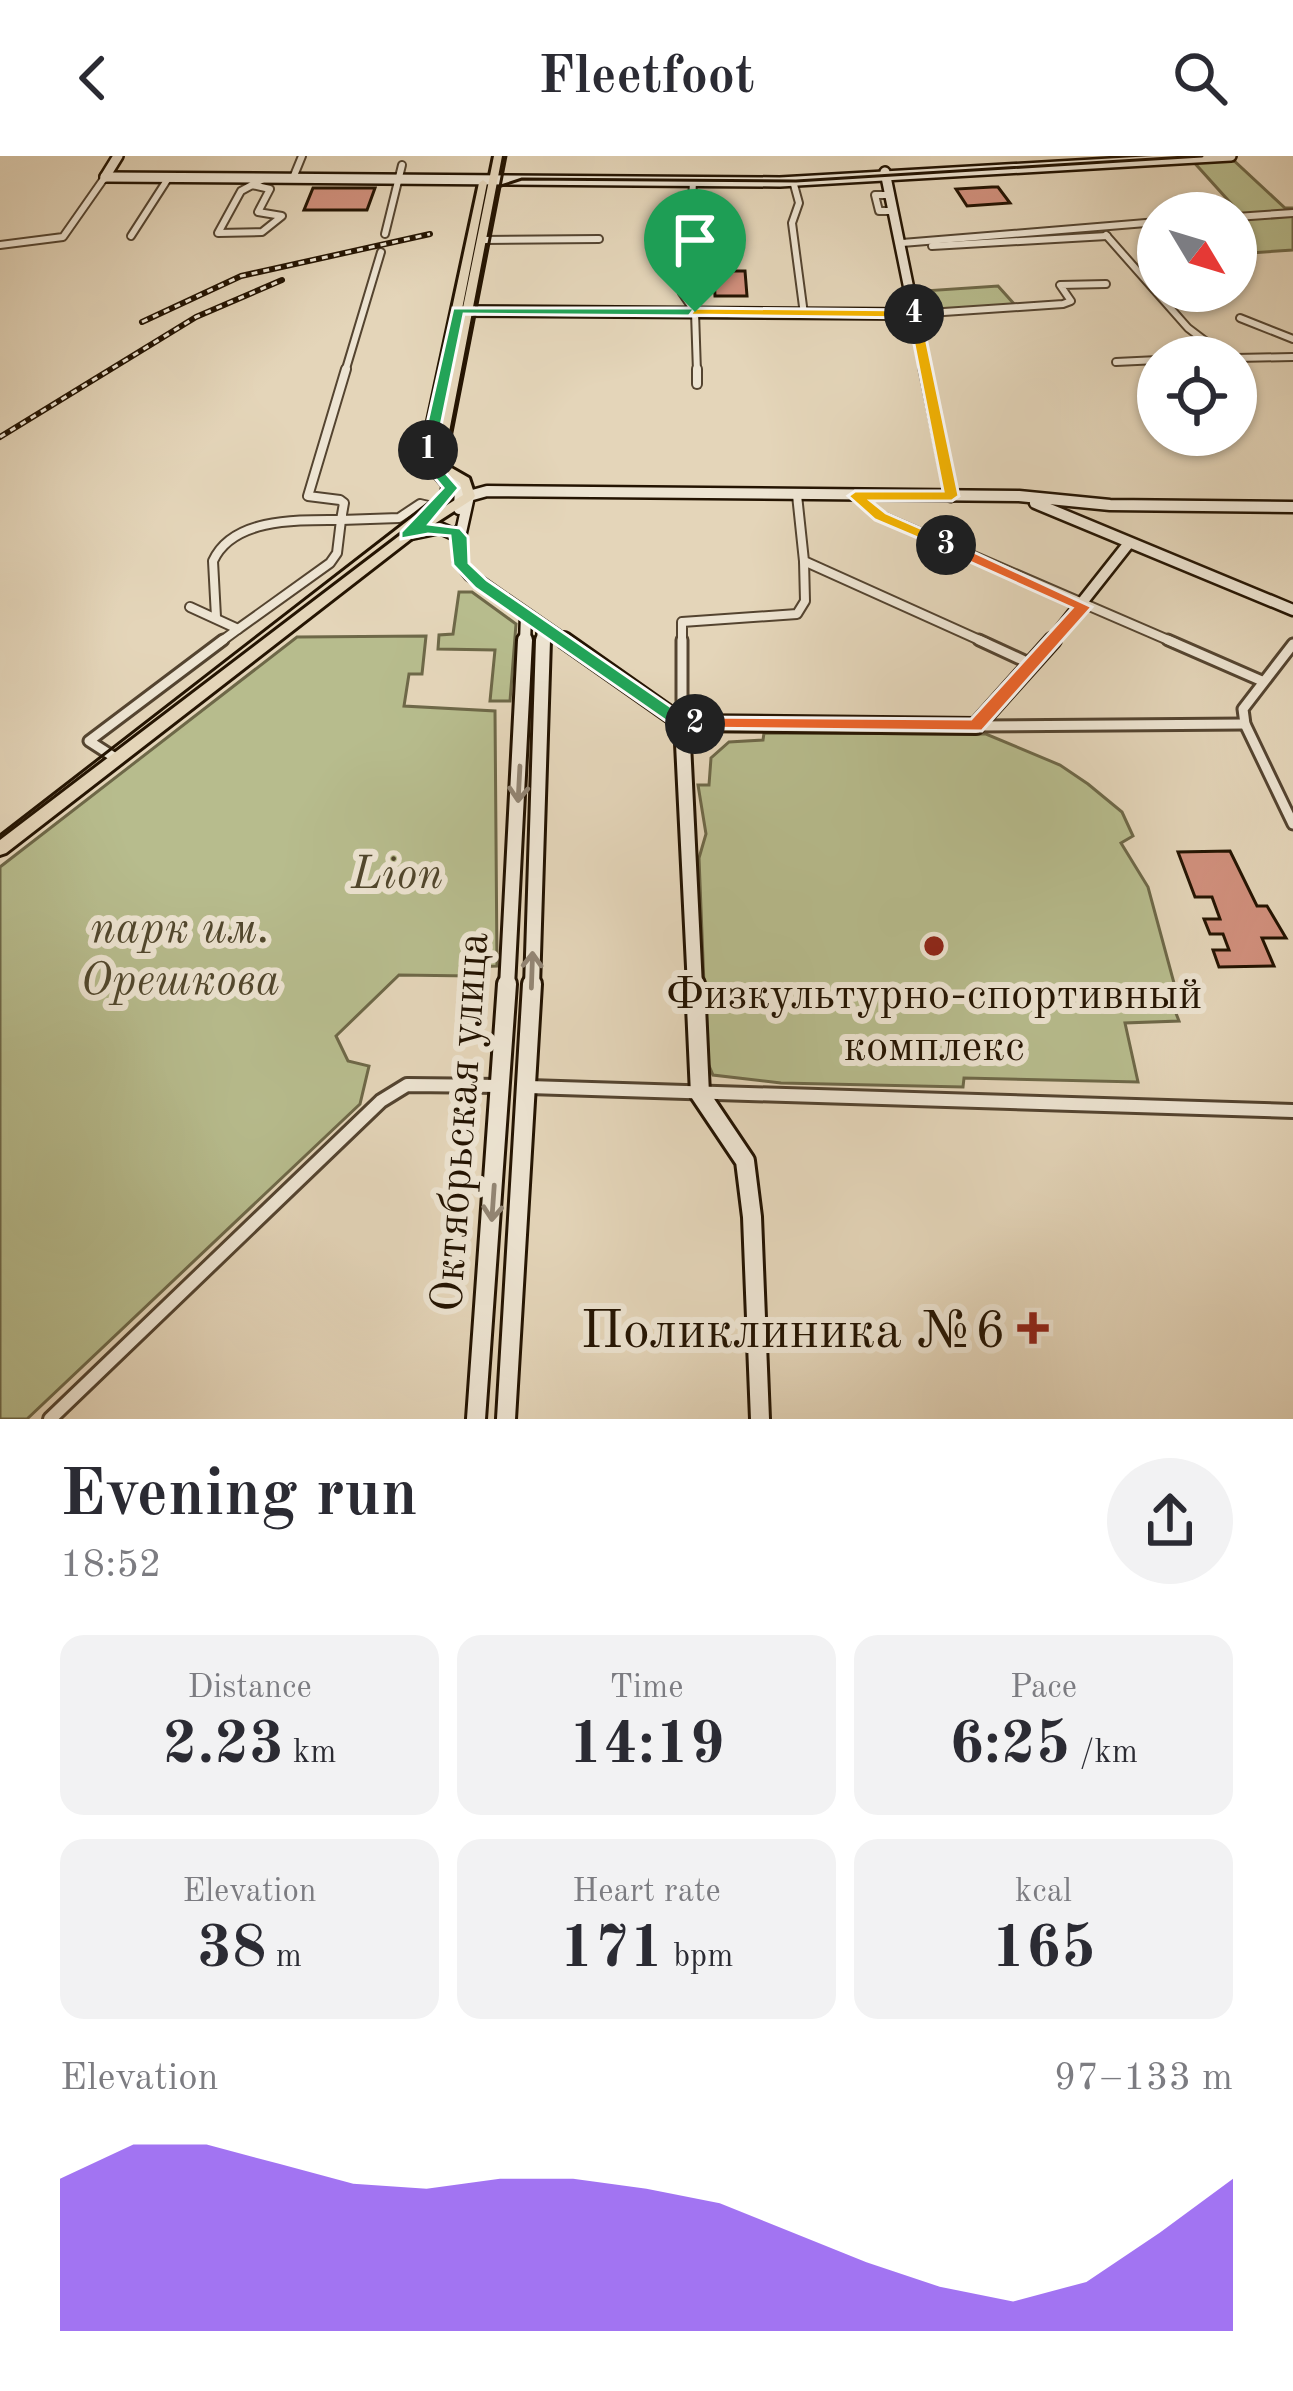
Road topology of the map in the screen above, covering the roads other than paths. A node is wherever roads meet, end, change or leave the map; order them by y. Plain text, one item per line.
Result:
1 (118, 156) edge
2 (302, 156) edge
3 (489, 156) edge
4 (498, 156) edge
5 (1146, 156) edge
6 (1231, 156) edge
7 (402, 165) dead end
8 (885, 174) junction
9 (105, 177) junction
10 (169, 177) junction
11 (265, 178) junction
12 (291, 178) junction
13 (400, 179) junction
14 (493, 179) junction
15 (693, 181) junction
16 (794, 181) junction
17 (250, 185) junction
18 (270, 189) junction
19 (230, 212) junction
20 (258, 212) junction
21 (1293, 213) edge
22 (1257, 216) edge
23 (1137, 224) edge
24 (1095, 227) junction
25 (385, 234) dead end
26 (131, 236) dead end
27 (1107, 236) junction
28 (599, 238) dead end
29 (483, 240) junction
30 (0, 244) edge
31 (903, 245) junction
32 (381, 252) dead end
33 (1106, 284) dead end
34 (464, 310) junction
35 (695, 312) junction
36 (804, 314) junction
37 (914, 314) junction
38 (1240, 318) dead end
39 (1272, 333) junction
40 (1199, 336) edge
41 (1293, 339) edge
42 (1291, 353) edge
43 (1257, 356) edge
44 (1137, 361) edge
45 (1116, 362) dead end
46 (697, 384) dead end
47 (446, 478) junction
48 (465, 481) junction
49 (488, 491) junction
50 (797, 495) junction
51 (855, 496) junction
52 (952, 496) junction
53 (1019, 496) junction
54 (464, 500) junction
55 (1293, 507) edge
56 (436, 508) junction
57 (340, 520) junction
58 (406, 536) junction
59 (460, 537) junction
60 (1130, 543) junction
61 (804, 561) junction
62 (190, 607) dead end
63 (1084, 607) junction
64 (1293, 610) edge
65 (526, 615) junction
66 (215, 617) junction
67 (543, 626) junction
68 (238, 629) junction
69 (1293, 644) edge
70 (1031, 664) junction
71 (532, 667) junction
72 (1262, 681) junction
73 (682, 724) junction
74 (1245, 724) junction
75 (976, 726) junction
76 (530, 729) junction
77 (117, 758) junction
78 (1293, 824) edge
79 (0, 849) edge
80 (513, 884) junction
81 (534, 884) junction
82 (502, 1086) junction
83 (529, 1087) junction
84 (700, 1094) junction
85 (1293, 1111) edge
86 (50, 1419) edge
87 (476, 1419) edge
88 (506, 1419) edge
89 (760, 1419) edge

1 - 9 street
2 - 12 street
3 - 14 main road
4 - 14 main road
5 - 8 street
6 - 8 street
7 - 13 street
8 - 14 street
8 - 16 street
8 - 31 street
9 - 10 street
9 - 30 street
10 - 11 street
10 - 26 street
11 - 12 street
11 - 17 street
12 - 13 street
12 - 18 street
13 - 14 street
13 - 25 street
14 - 15 street
14 - 29 main road
14 - 34 main road
15 - 16 street
15 - 35 street
16 - 36 street
17 - 18 street
17 - 19 street
18 - 20 street
19 - 20 street
19 - 20 street
21 - 22 street
23 - 24 street
24 - 27 street
24 - 31 street
27 - 31 street
27 - 40 street
28 - 29 street
29 - 34 main road
31 - 37 street
32 - 57 street
33 - 37 street
34 - 35 street
34 - 47 main road
34 - 48 main road
35 - 36 street
35 - 46 street
36 - 37 street
37 - 52 street
38 - 39 street
39 - 41 street
39 - 42 street
42 - 43 street
44 - 45 street
47 - 54 street
47 - 56 main road
48 - 49 street
48 - 54 main road
49 - 50 street
49 - 54 street
50 - 51 street
50 - 61 street
51 - 52 street
51 - 63 street
52 - 53 street
53 - 55 street
53 - 60 street
54 - 58 main road
54 - 59 street
56 - 57 street
56 - 58 main road
57 - 66 street
57 - 68 street
58 - 59 street
58 - 77 main road
59 - 65 street
60 - 63 street
60 - 64 street
61 - 70 street
61 - 73 street
62 - 66 street
63 - 70 street
63 - 72 street
65 - 67 street
65 - 71 street, Октябрьская улица
66 - 68 street
67 - 71 street, Октябрьская улица
67 - 73 street
68 - 77 street
69 - 72 street
70 - 75 street
71 - 76 street, Октябрьская улица
72 - 74 street
73 - 75 street
73 - 84 street
74 - 75 street
74 - 78 street
76 -> 80 street, Октябрьская улица
76 - 81 street, Октябрьская улица
77 - 79 main road
80 - 81 street
80 - 82 street, Октябрьская улица
83 -> 81 street, Октябрьская улица
82 - 86 street
82 -> 87 street, Октябрьская улица
83 - 84 street
83 - 88 street, Октябрьская улица
84 - 85 street
84 - 89 street

